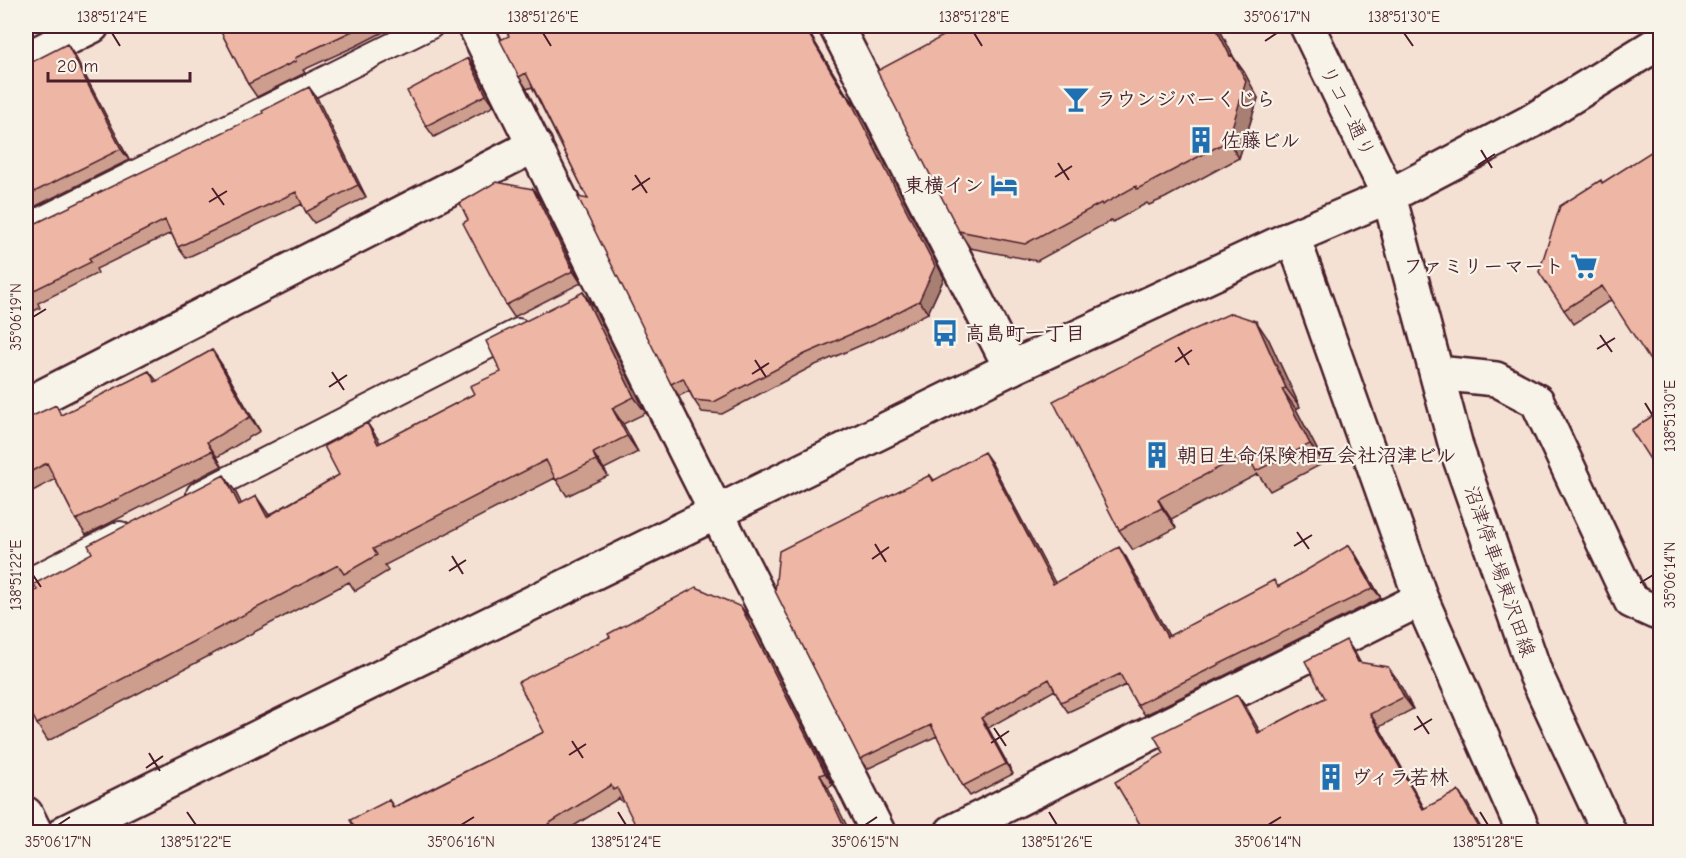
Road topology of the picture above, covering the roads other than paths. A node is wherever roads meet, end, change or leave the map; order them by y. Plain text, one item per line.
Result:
1 (92, 26) edge
2 (431, 26) edge
3 (475, 26) edge
4 (836, 26) edge
5 (1307, 26) edge
6 (1660, 42) edge
7 (26, 59) edge
8 (535, 145) junction
9 (1389, 196) junction
10 (26, 227) edge
11 (1293, 237) junction
12 (541, 319) edge
13 (1011, 368) junction
14 (1437, 373) junction
15 (26, 405) edge
16 (183, 502) edge
17 (716, 512) junction
18 (141, 523) edge
19 (26, 582) edge
20 (1421, 599) junction
21 (1660, 609) edge
22 (26, 814) edge
23 (35, 832) edge
24 (65, 832) edge
25 (878, 832) edge
26 (952, 832) edge
27 (1524, 832) edge
28 (1609, 832) edge

1 - 7 street
2 - 10 lane
3 - 8 street
4 - 13 street
5 - 9 street, リコー通り
6 - 9 street
8 - 15 street
8 - 17 street
9 - 11 street
9 - 14 street, 沼津停車場東沢田線
11 - 13 street
11 - 20 street
12 - 16 lane
13 - 17 street
14 - 21 street
14 - 28 street, 沼津停車場東沢田線
17 - 24 street
17 - 25 street
18 - 19 lane
20 - 26 street
20 - 27 street
22 - 23 street

